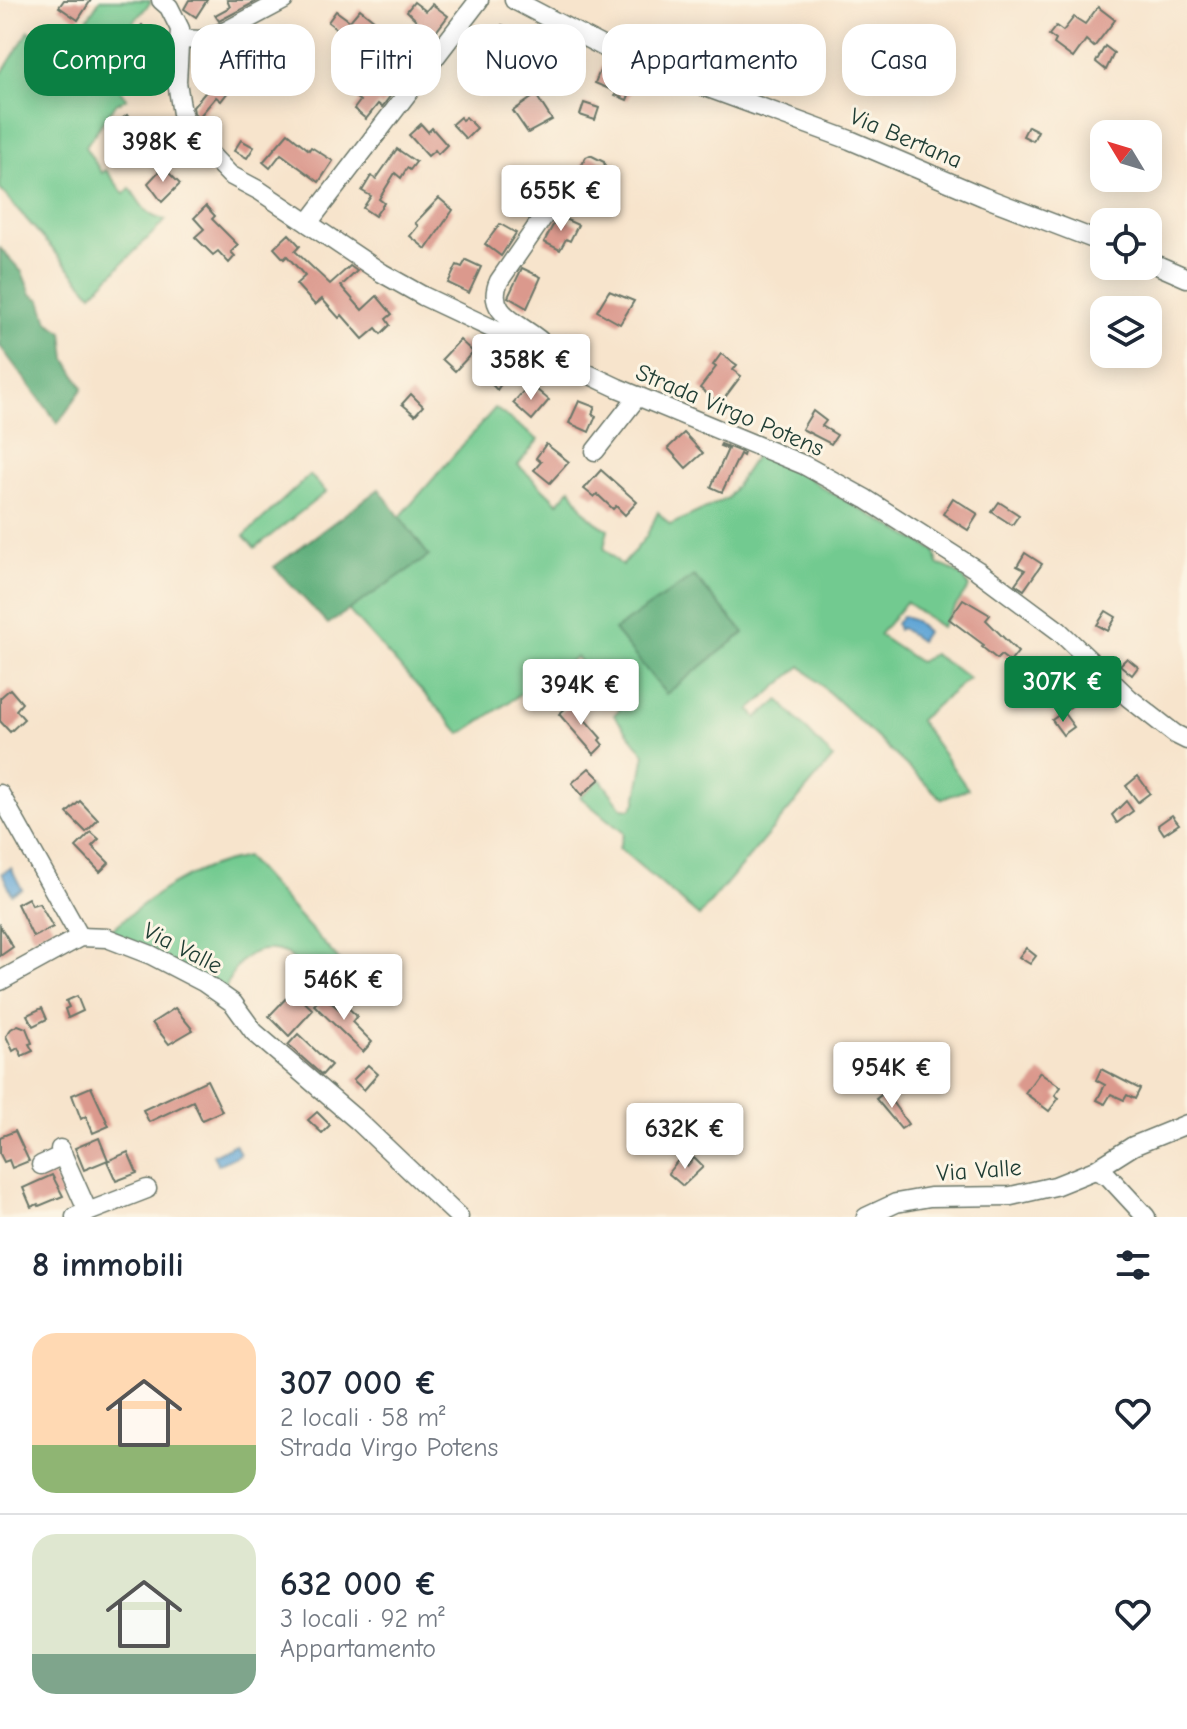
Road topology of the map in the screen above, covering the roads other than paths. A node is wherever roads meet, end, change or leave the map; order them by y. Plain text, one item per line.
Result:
1 (161, 0) edge
2 (284, 0) edge
3 (479, 0) edge
4 (514, 0) edge
5 (180, 39) junction
6 (564, 187) dead end
7 (308, 223) junction
8 (1090, 238) edge
9 (1162, 267) edge
10 (1187, 278) edge
11 (558, 359) junction
12 (638, 396) junction
13 (595, 451) dead end
14 (1187, 740) edge
15 (0, 795) edge
16 (80, 937) junction
17 (0, 981) edge
18 (1187, 1124) edge
19 (41, 1165) dead end
20 (1095, 1170) junction
21 (147, 1189) dead end
22 (82, 1214) edge
23 (459, 1217) edge
24 (866, 1217) edge
25 (1146, 1217) edge

1 - 5 street, Strada Virgo Potens
2 - 5 street
3 - 7 street
4 - 8 street, Via Bertana
5 - 7 street, Strada Virgo Potens
6 - 11 street
7 - 11 street, Strada Virgo Potens
9 - 10 street
11 - 12 street, Strada Virgo Potens
12 - 13 street
12 - 14 street, Strada Virgo Potens
15 - 16 street
16 - 17 street
16 - 23 street, Via Valle
18 - 20 street, Via Valle
19 - 22 street
20 - 24 street, Via Valle
20 - 25 street
21 - 22 street

